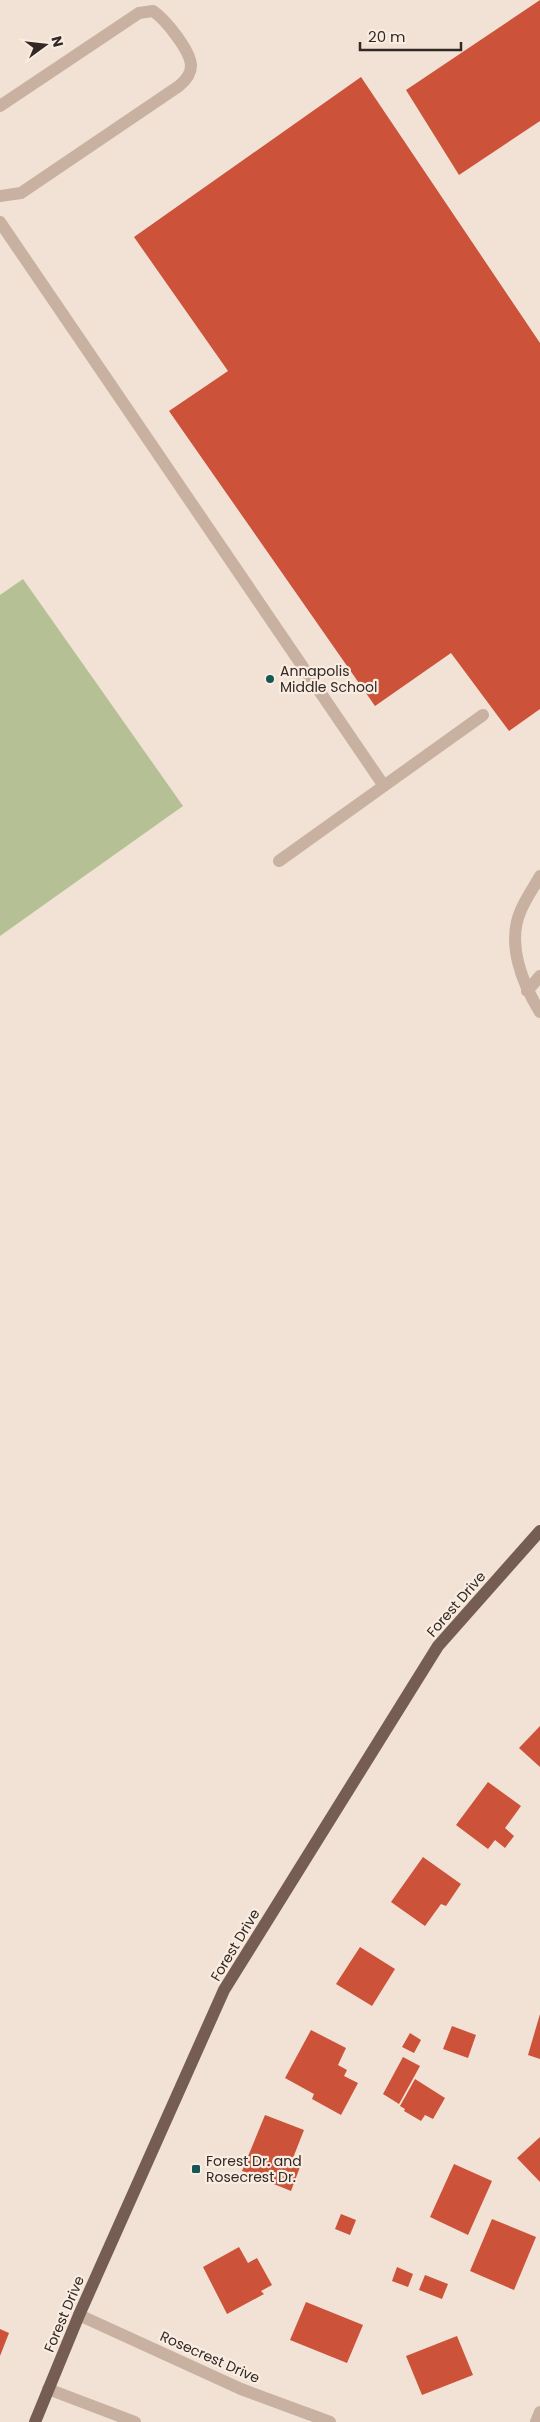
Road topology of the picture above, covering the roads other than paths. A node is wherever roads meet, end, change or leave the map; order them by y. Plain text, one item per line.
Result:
1 (0, 106) edge
2 (0, 196) edge
3 (0, 222) edge
4 (483, 714) dead end
5 (384, 786) junction
6 (279, 861) dead end
7 (540, 876) edge
8 (540, 976) edge
9 (527, 991) junction
10 (540, 1012) edge
11 (540, 1531) edge
12 (79, 2315) junction
13 (48, 2389) junction
14 (540, 2412) edge
15 (34, 2422) edge
16 (135, 2422) edge
17 (330, 2422) edge
18 (536, 2422) edge

1 - 2 street
3 - 5 street
4 - 5 street
5 - 6 street
7 - 9 street
8 - 9 street
9 - 10 street
11 - 12 main road, Forest Drive
12 - 13 main road, Forest Drive
12 - 17 street, Rosecrest Drive
13 - 15 main road, Forest Drive
13 - 16 street
14 - 18 street

